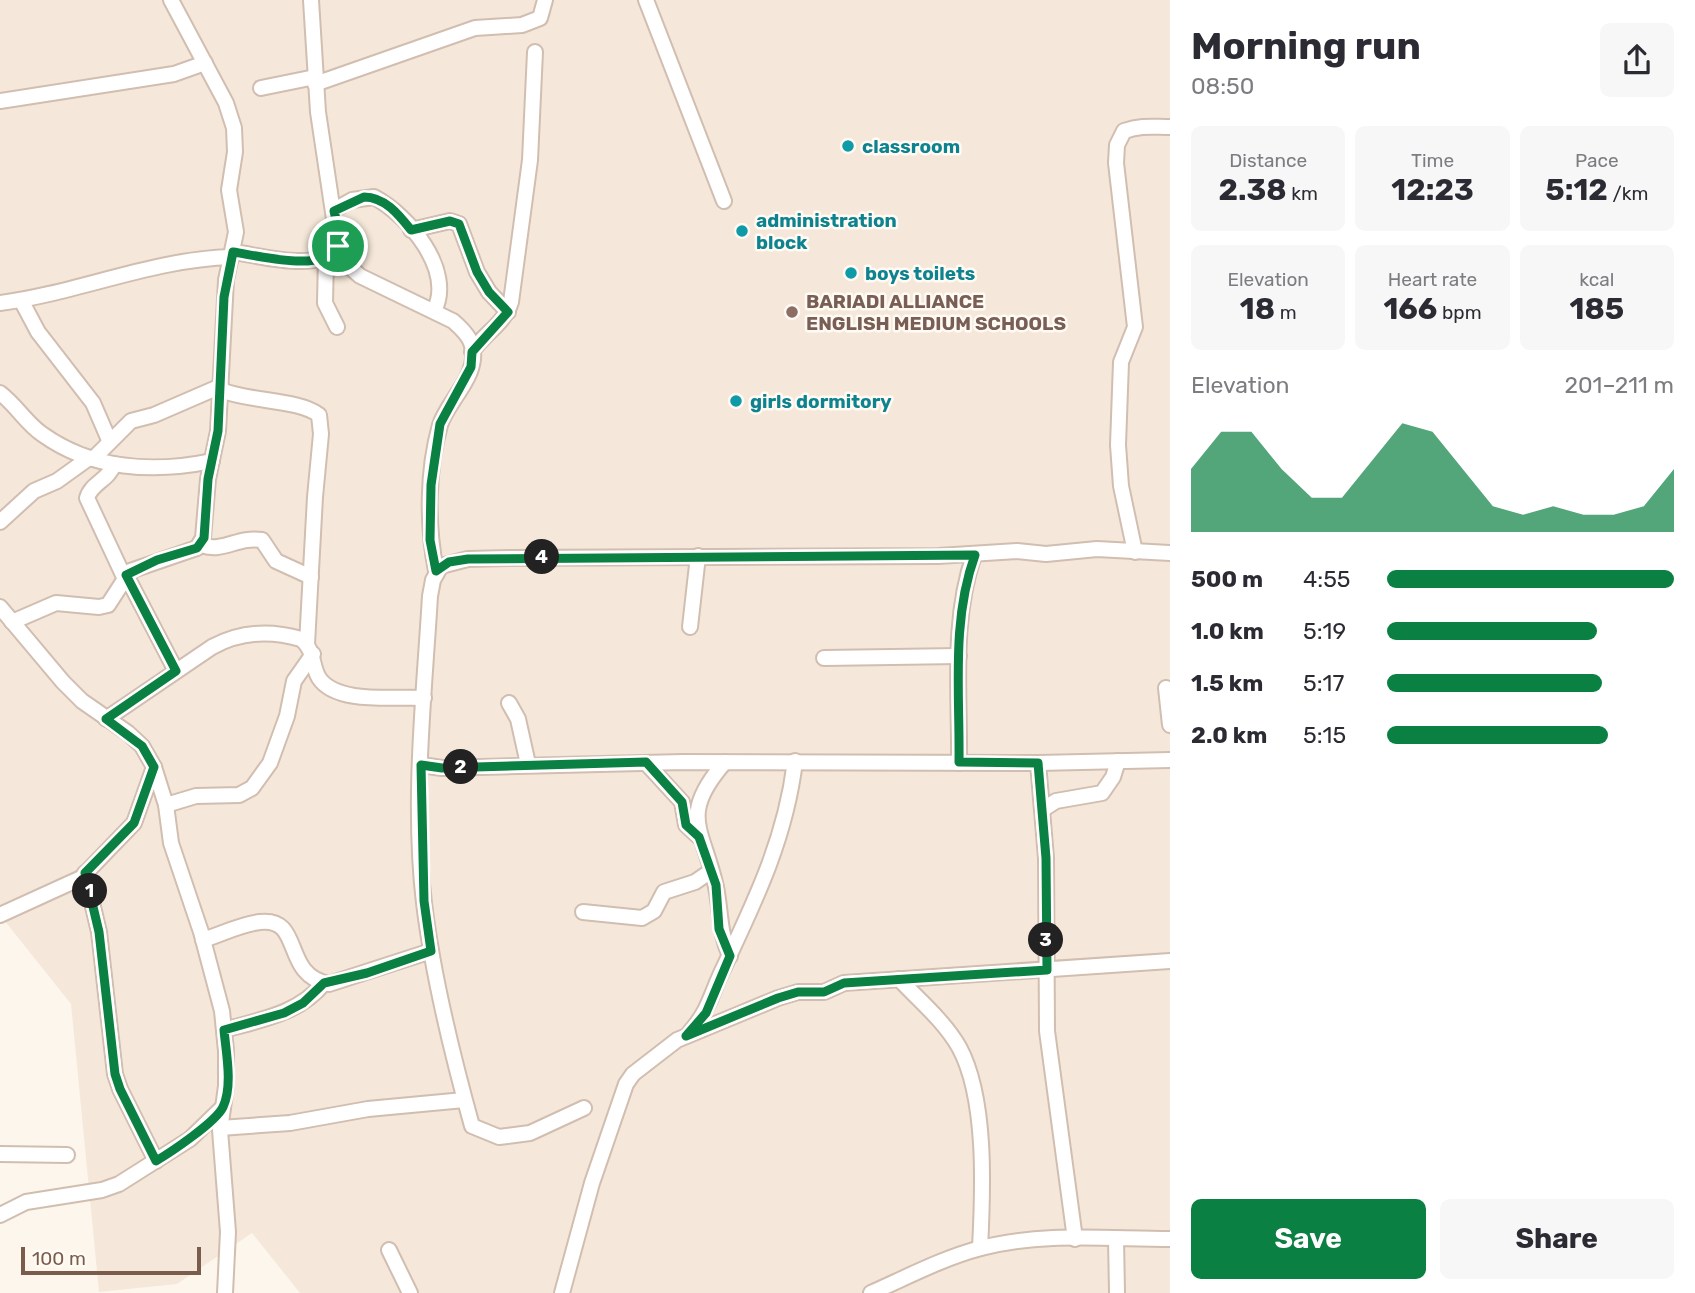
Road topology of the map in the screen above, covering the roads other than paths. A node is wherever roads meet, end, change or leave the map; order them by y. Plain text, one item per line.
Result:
1 (172, 0) edge
2 (311, 0) edge
3 (545, 0) edge
4 (646, 0) edge
5 (535, 52) dead end
6 (205, 63) junction
7 (315, 81) junction
8 (261, 88) dead end
9 (0, 101) edge
10 (1170, 127) edge
11 (724, 201) dead end
12 (334, 211) junction
13 (411, 230) junction
14 (330, 254) junction
15 (232, 255) junction
16 (21, 300) junction
17 (0, 303) edge
18 (434, 311) junction
19 (508, 312) junction
20 (337, 327) dead end
21 (472, 352) junction
22 (221, 388) junction
23 (0, 393) edge
24 (109, 440) junction
25 (91, 458) junction
26 (212, 461) junction
27 (114, 464) junction
28 (0, 522) edge
29 (201, 545) junction
30 (1135, 552) junction
31 (1170, 553) edge
32 (975, 555) junction
33 (698, 556) junction
34 (436, 571) junction
35 (125, 576) junction
36 (311, 577) junction
37 (0, 607) edge
38 (12, 622) junction
39 (690, 627) dead end
40 (310, 649) junction
41 (959, 656) junction
42 (824, 658) dead end
43 (176, 671) junction
44 (1166, 688) dead end
45 (424, 698) junction
46 (509, 703) dead end
47 (106, 719) junction
48 (1170, 725) edge
49 (1170, 760) edge
50 (795, 761) junction
51 (1118, 761) junction
52 (646, 762) junction
53 (725, 762) junction
54 (959, 762) junction
55 (1038, 763) junction
56 (528, 764) junction
57 (421, 765) junction
58 (154, 767) junction
59 (166, 806) junction
60 (1042, 810) junction
61 (699, 837) junction
62 (711, 871) junction
63 (85, 873) junction
64 (583, 912) dead end
65 (0, 915) edge
66 (203, 940) junction
67 (431, 951) junction
68 (730, 956) junction
69 (1170, 961) edge
70 (1047, 970) junction
71 (899, 979) junction
72 (324, 983) junction
73 (224, 1030) junction
74 (686, 1036) junction
75 (464, 1100) junction
76 (223, 1107) junction
77 (584, 1108) dead end
78 (220, 1128) junction
79 (0, 1154) edge
80 (67, 1155) dead end
81 (156, 1161) junction
82 (0, 1215) edge
83 (1075, 1239) junction
84 (1115, 1239) junction
85 (1170, 1239) edge
86 (979, 1248) junction
87 (389, 1250) dead end
88 (225, 1293) edge
89 (410, 1293) edge
90 (562, 1293) edge
91 (871, 1293) edge
92 (1117, 1293) edge

1 - 6 street
2 - 7 street
3 - 7 street
4 - 11 street
5 - 19 street
6 - 9 street
6 - 15 street
7 - 8 street
7 - 12 street
10 - 30 street
12 - 13 street
12 - 14 street
13 - 18 street
13 - 19 street
14 - 15 street
14 - 18 street
14 - 20 street
15 - 16 street
15 - 22 street
16 - 17 street
16 - 24 street
18 - 21 street
19 - 21 street
21 - 34 street
22 - 24 street
22 - 26 street
22 - 36 street
23 - 25 street
24 - 25 street
25 - 27 street
25 - 28 street
26 - 27 street
26 - 29 street
27 - 35 street
29 - 35 street
29 - 36 street
30 - 31 street
30 - 32 street
32 - 33 street
32 - 41 street
33 - 34 street
33 - 39 street
34 - 45 street
35 - 38 street
35 - 43 street
36 - 40 street
37 - 38 street
38 - 47 street
40 - 43 street
40 - 45 street
40 - 59 street
41 - 42 street
41 - 54 street
43 - 47 street
44 - 48 street
45 - 57 street
46 - 56 street
47 - 58 street
49 - 51 street
50 - 53 street
50 - 54 street
50 - 68 street
51 - 55 street
51 - 60 street
52 - 53 street
52 - 56 street
52 - 61 street
53 - 61 street
54 - 55 street
55 - 60 street
56 - 57 street
57 - 67 street
58 - 59 street
58 - 63 street
59 - 66 street
60 - 70 street
61 - 62 street
62 - 64 street
62 - 68 street
63 - 65 street
63 - 81 street
66 - 72 street
66 - 73 street
67 - 72 street
67 - 75 street
68 - 74 street
69 - 70 street
70 - 71 street
70 - 83 street
71 - 74 street
71 - 86 street
72 - 73 street
73 - 76 street
74 - 90 street
75 - 77 street
75 - 78 street
76 - 78 street
76 - 81 street
78 - 88 street
79 - 80 street
81 - 82 street
83 - 84 street
83 - 86 street
84 - 85 street
84 - 92 street
86 - 91 street
87 - 89 street

